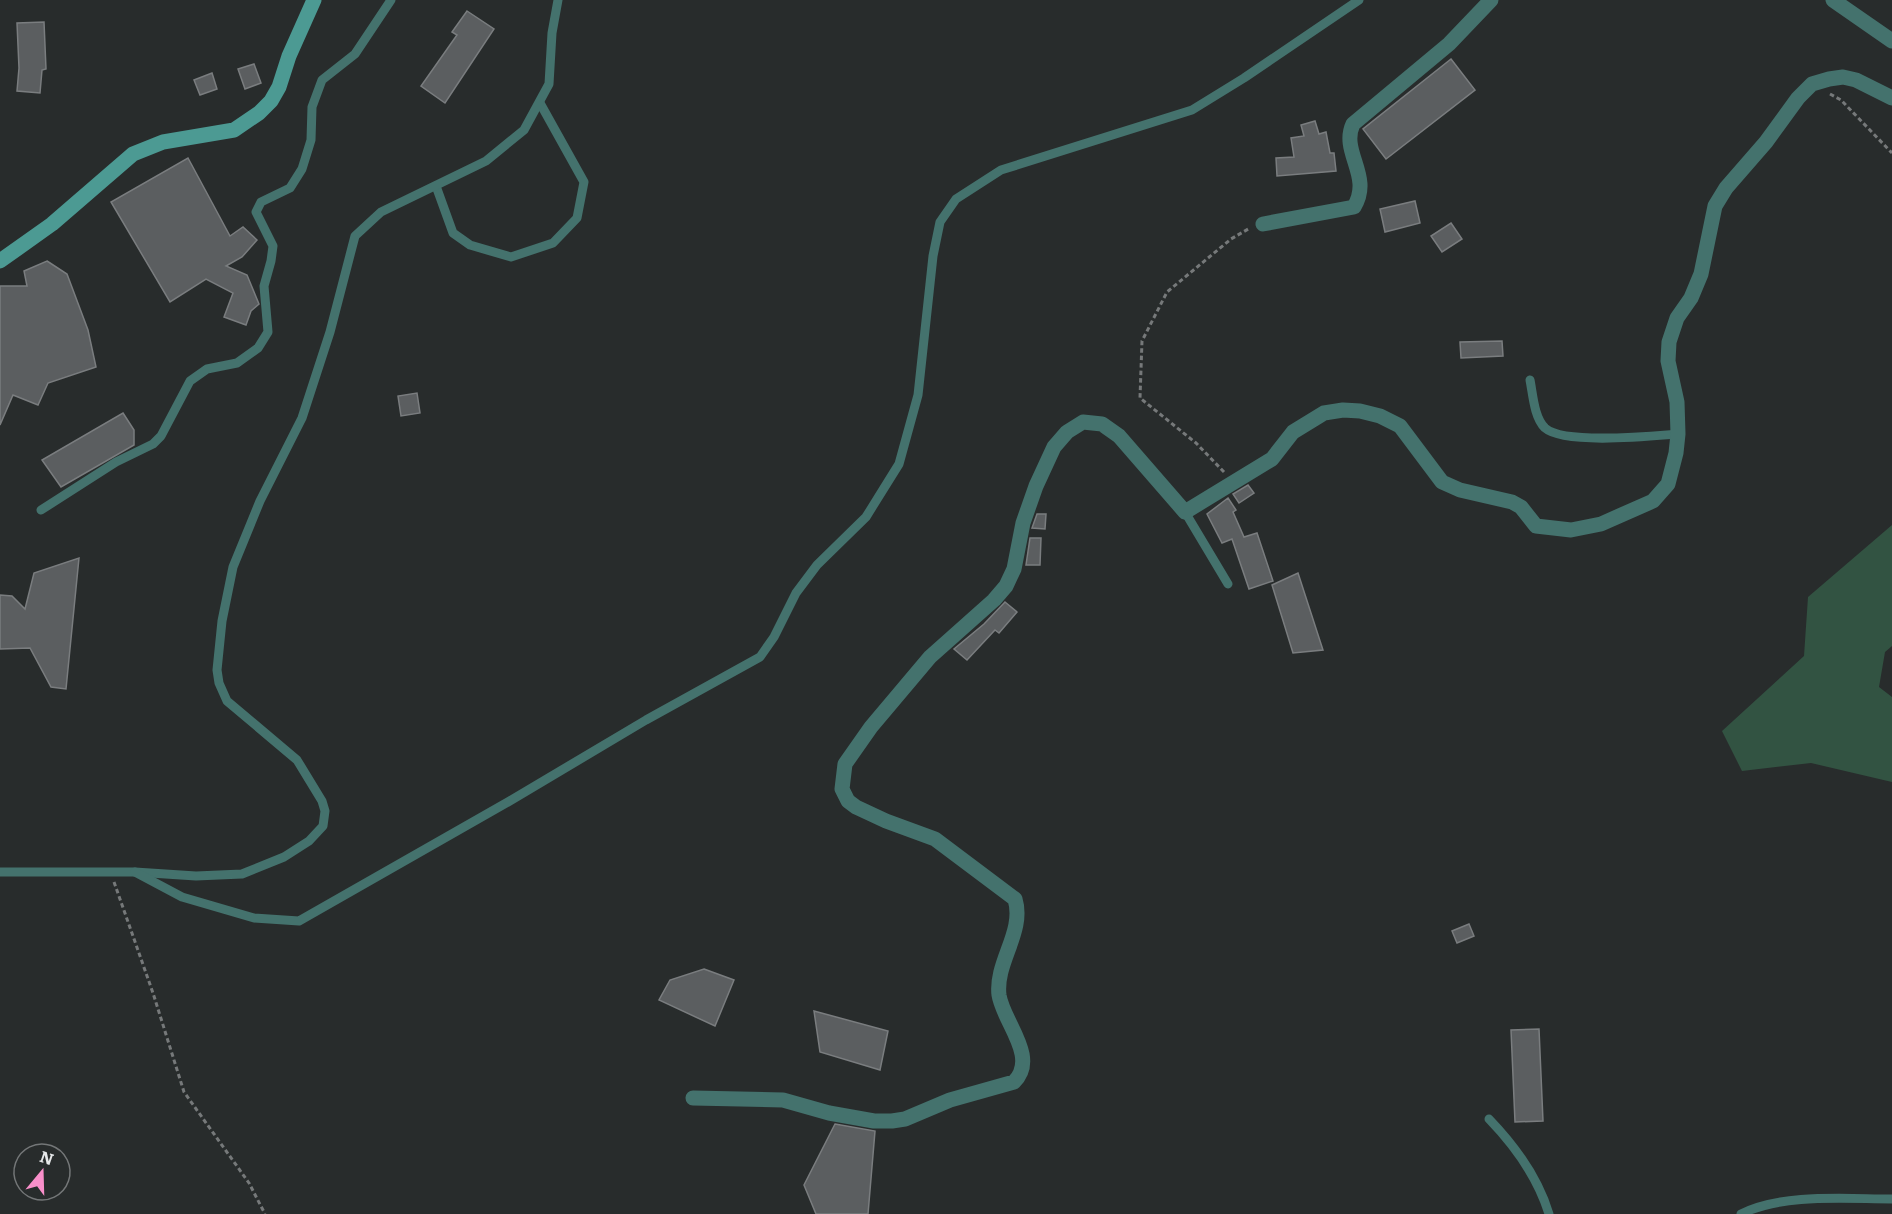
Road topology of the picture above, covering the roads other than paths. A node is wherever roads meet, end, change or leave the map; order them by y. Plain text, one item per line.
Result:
1 (314, 0) edge
2 (391, 0) edge
3 (558, 0) edge
4 (1359, 0) edge
5 (1491, 0) edge
6 (1833, 0) edge
7 (1892, 41) edge
8 (1892, 98) edge
9 (540, 103) junction
10 (436, 186) junction
11 (1263, 224) road end
12 (0, 261) edge
13 (1530, 380) dead end
14 (1678, 434) junction
15 (41, 510) dead end
16 (1185, 512) junction
17 (1228, 584) dead end
18 (0, 872) edge
19 (135, 872) junction
20 (693, 1098) dead end
21 (1489, 1119) dead end
22 (1892, 1199) edge
23 (1550, 1214) edge
24 (1741, 1214) edge

1 - 12 main road
2 - 15 lane
3 - 9 lane
4 - 19 lane
5 - 11 street
6 - 7 street
8 - 14 street
9 - 10 lane
9 - 10 lane
10 - 19 lane
13 - 14 lane
14 - 16 street
16 - 17 lane
16 - 20 street
18 - 19 lane
21 - 23 lane
22 - 24 lane

